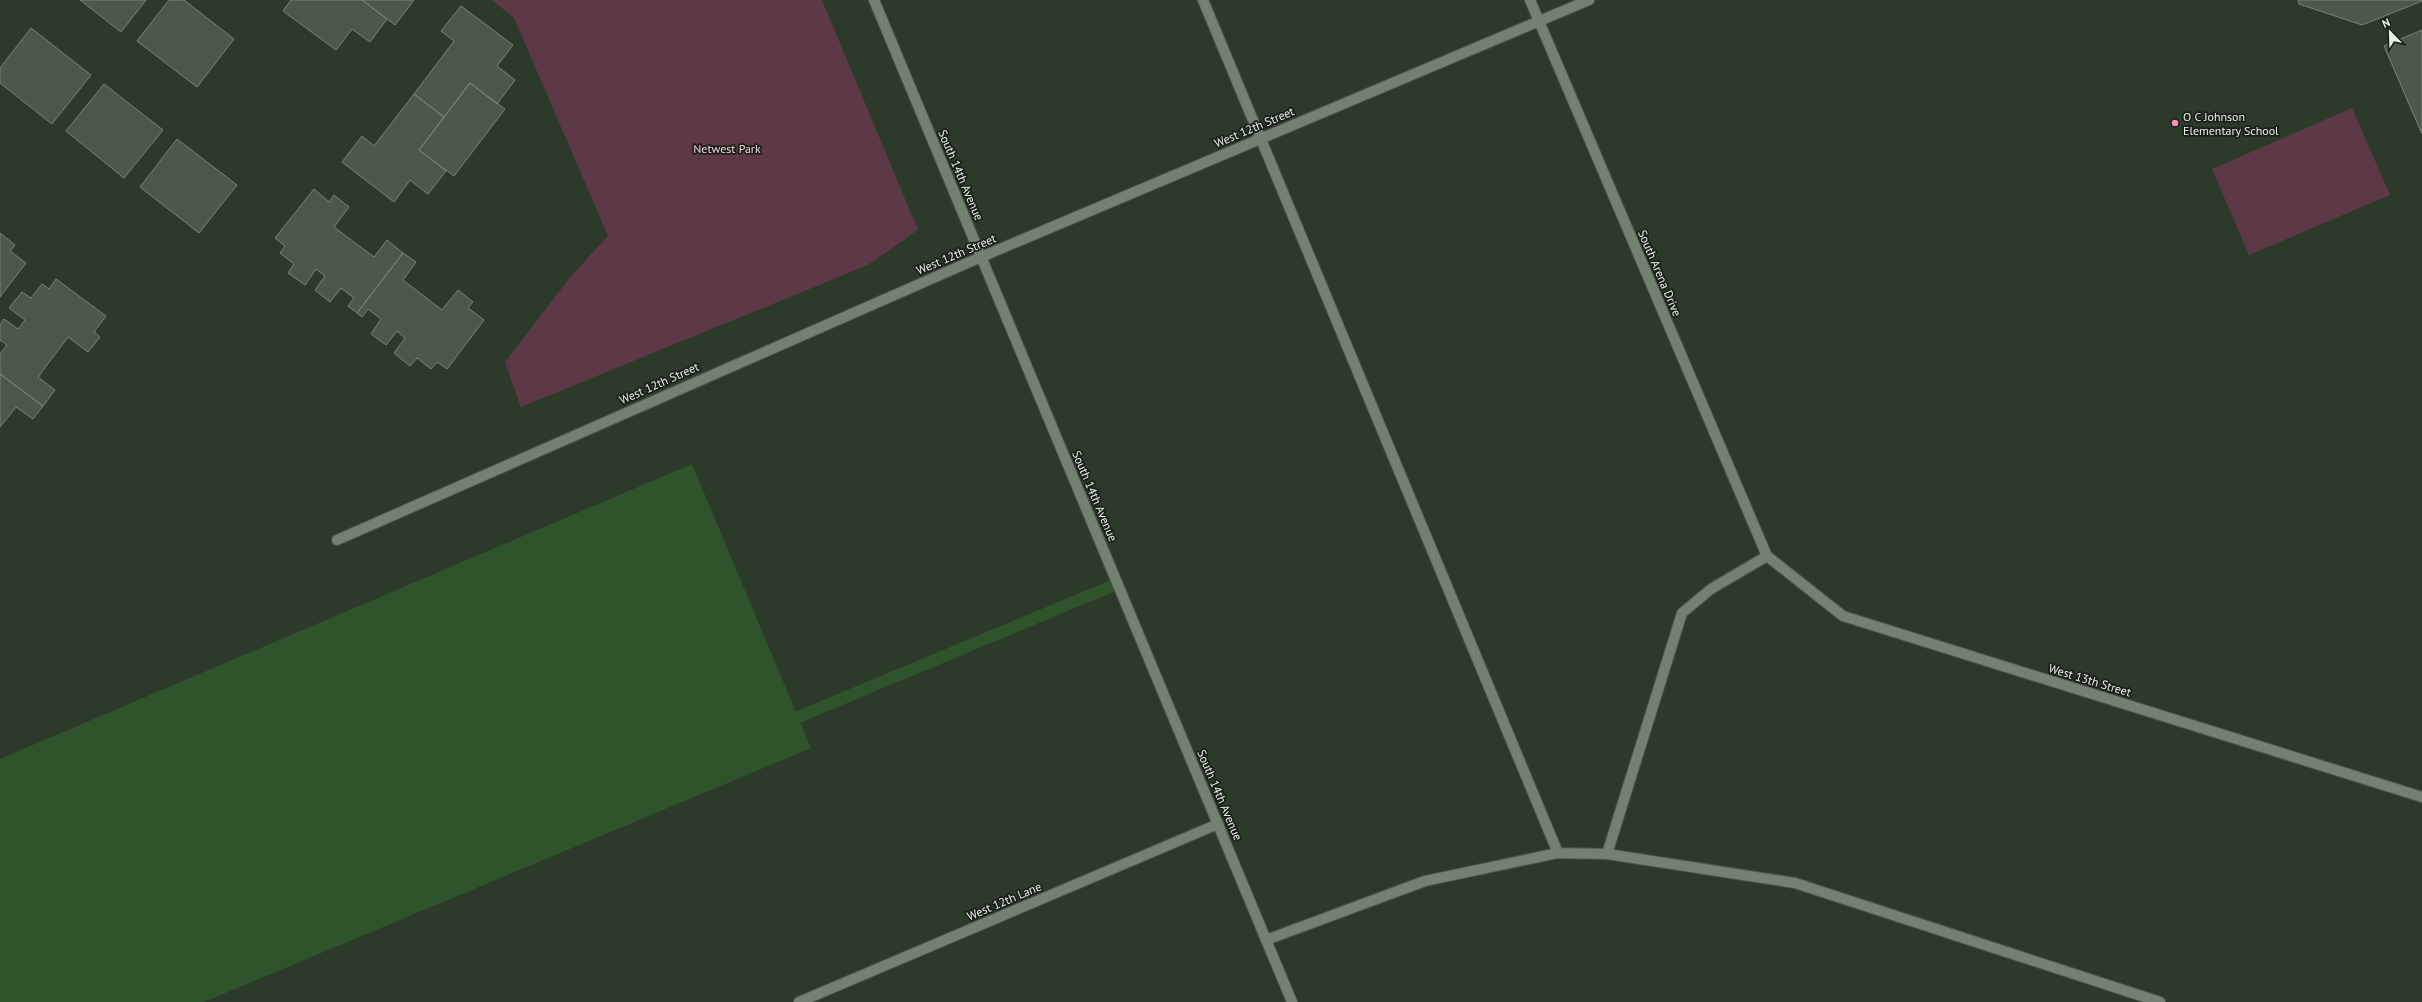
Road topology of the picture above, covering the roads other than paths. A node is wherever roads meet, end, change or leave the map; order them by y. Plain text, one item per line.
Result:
1 (874, 0) edge
2 (1203, 0) edge
3 (1530, 0) edge
4 (1589, 0) edge
5 (1539, 21) junction
6 (1262, 138) junction
7 (981, 257) junction
8 (337, 540) dead end
9 (1767, 556) junction
10 (2422, 797) edge
11 (1218, 824) junction
12 (1558, 853) junction
13 (1607, 854) junction
14 (1266, 940) junction
15 (799, 1002) edge
16 (1292, 1002) edge
17 (2160, 1002) edge

1 - 7 street, South 14th Avenue
2 - 6 street
3 - 5 street, South Arena Drive
4 - 5 street, West 12th Street
5 - 6 street, West 12th Street
5 - 9 street, South Arena Drive
6 - 7 street, West 12th Street
6 - 12 street
7 - 8 street, West 12th Street
7 - 11 street, South 14th Avenue
9 - 10 street, West 13th Street
9 - 13 street
11 - 14 street, South 14th Avenue
11 - 15 street, West 12th Lane
12 - 13 street
12 - 14 street
13 - 17 street
14 - 16 street, South 14th Avenue

